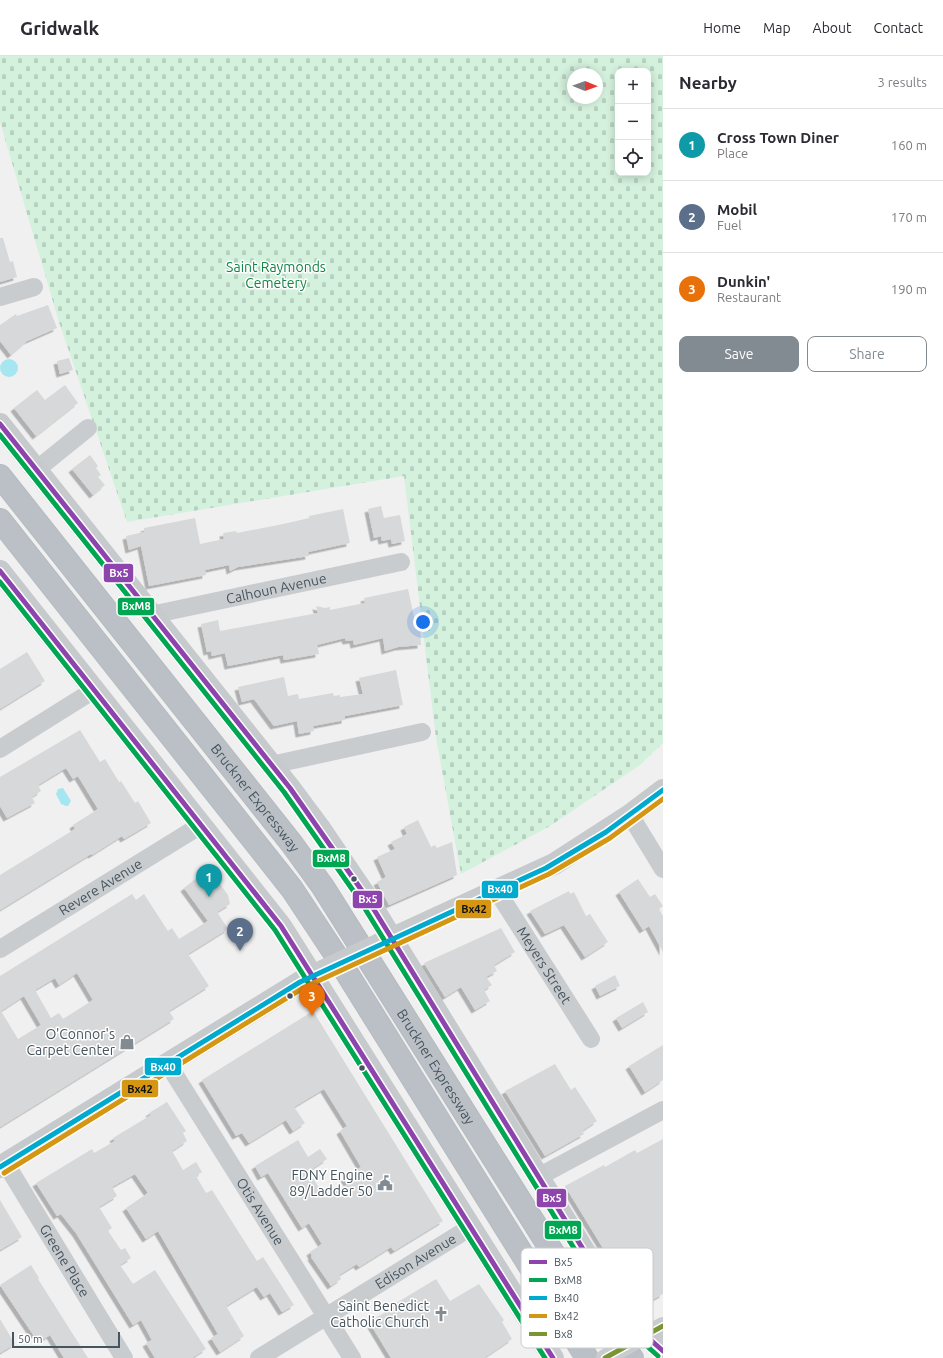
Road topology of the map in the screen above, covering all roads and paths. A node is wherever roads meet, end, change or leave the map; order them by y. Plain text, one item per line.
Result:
1 (34, 287) dead end
2 (0, 296) edge
3 (2, 423) edge
4 (88, 428) dead end
5 (36, 470) junction
6 (0, 476) edge
7 (0, 520) edge
8 (401, 562) dead end
9 (0, 571) edge
10 (152, 615) junction
11 (94, 690) junction
12 (422, 732) dead end
13 (0, 749) edge
14 (271, 765) junction
15 (663, 790) edge
16 (630, 815) junction
17 (201, 825) junction
18 (663, 869) edge
19 (497, 891) junction
20 (385, 941) junction
21 (0, 949) edge
22 (319, 972) junction
23 (592, 1039) dead end
24 (168, 1064) junction
25 (663, 1110) edge
26 (3, 1166) edge
27 (538, 1177) junction
28 (471, 1227) junction
29 (550, 1248) edge
30 (583, 1248) edge
31 (521, 1252) edge
32 (521, 1307) edge
33 (326, 1316) junction
34 (653, 1345) edge
35 (547, 1348) edge
36 (581, 1348) edge
37 (627, 1348) edge
38 (663, 1351) edge
39 (124, 1358) edge
40 (259, 1358) edge
41 (352, 1358) edge
42 (553, 1358) edge
43 (587, 1358) edge
44 (605, 1358) edge

1 - 2 street
3 - 5 main road
4 - 5 street
5 - 10 main road
6 - 29 highway, Bruckner Expressway
7 - 31 highway, Bruckner Expressway
8 - 10 street, Calhoun Avenue
9 - 11 main road
10 - 14 main road
11 - 13 street
11 - 17 main road
12 - 14 street
14 - 20 main road
15 - 16 main road
16 - 18 street
16 - 19 main road
17 - 21 street, Revere Avenue
17 - 22 main road
19 - 20 main road
19 - 23 street, Meyers Street
20 - 22 main road, bridge
20 - 27 main road
22 - 24 main road
22 - 28 main road
24 - 26 main road
24 - 33 street, Otis Avenue
25 - 27 street
26 - 39 street, Greene Place
27 - 30 main road
28 - 32 main road
28 - 33 street, Edison Avenue
33 - 40 street, Edison Avenue
33 - 41 street, Otis Avenue
34 - 38 main road
35 - 42 main road
36 - 43 highway, Bruckner Expressway
37 - 44 street, bridge

